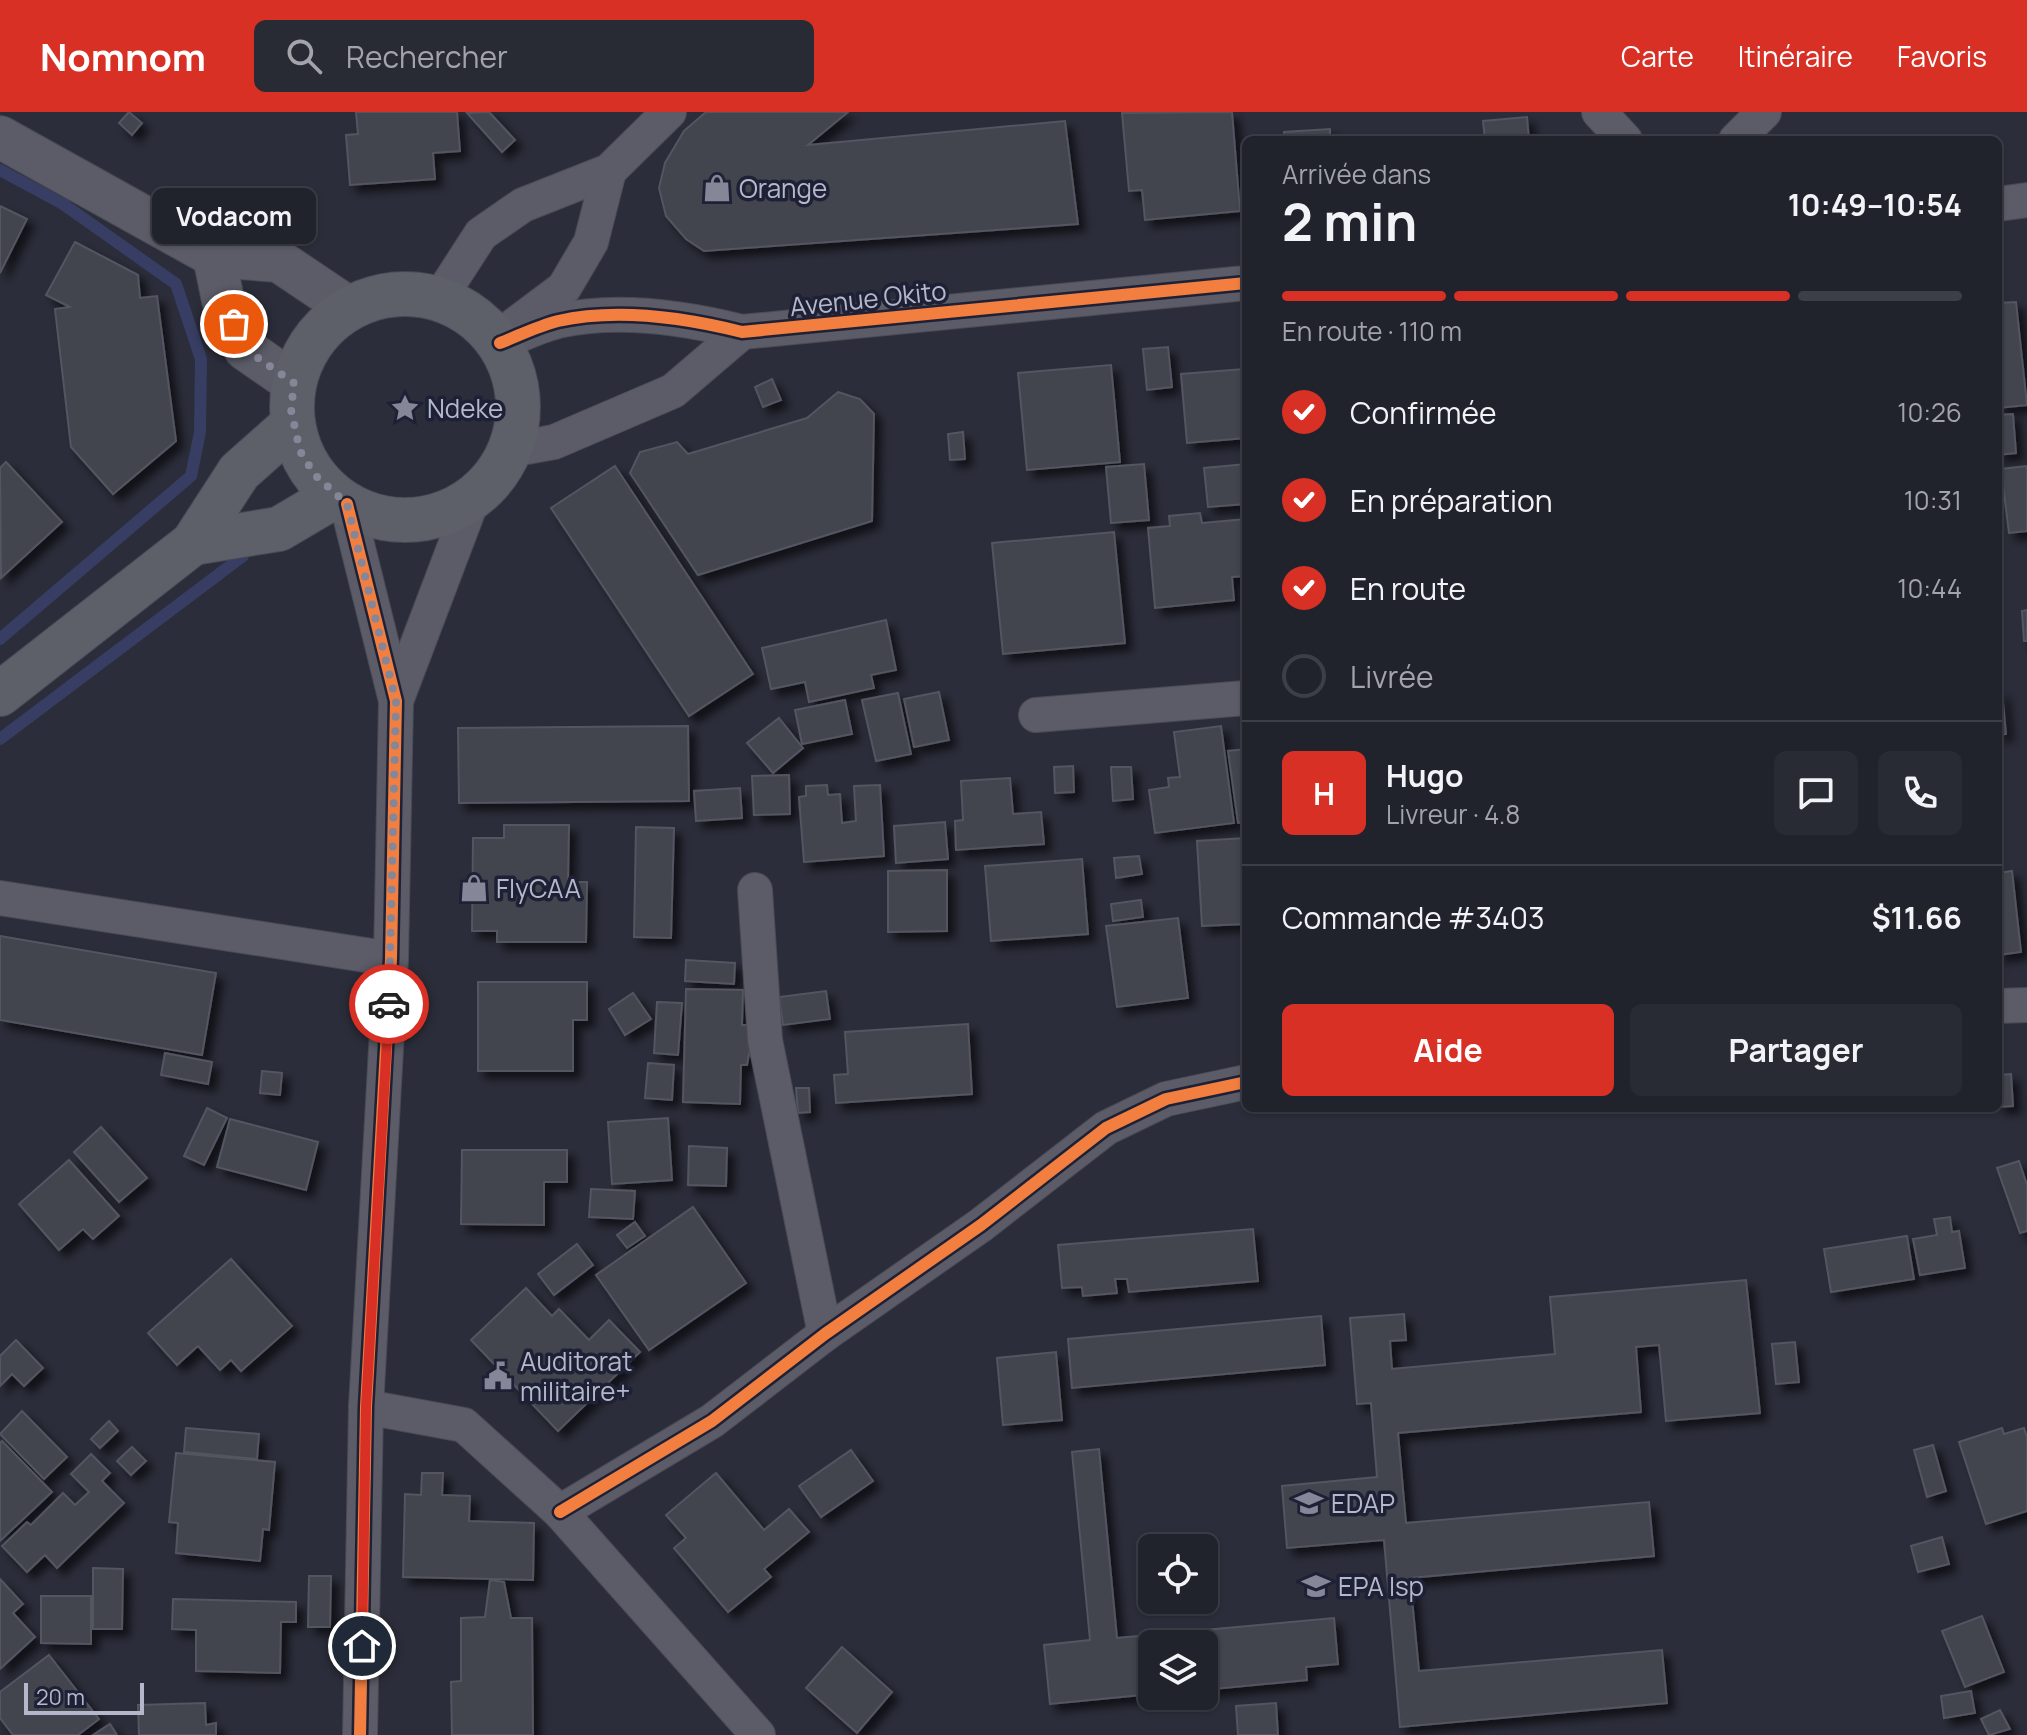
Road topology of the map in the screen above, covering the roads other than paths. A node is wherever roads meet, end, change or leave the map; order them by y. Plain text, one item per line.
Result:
1 (669, 112) edge
2 (1599, 112) edge
3 (1764, 112) edge
4 (1621, 136) edge
5 (1740, 136) edge
6 (0, 137) edge
7 (609, 171) junction
8 (2027, 200) edge
9 (2002, 203) edge
10 (214, 256) junction
11 (1242, 283) edge
12 (439, 299) junction
13 (349, 308) junction
14 (742, 332) junction
15 (498, 341) junction
16 (294, 403) junction
17 (510, 450) junction
18 (473, 498) junction
19 (341, 500) junction
20 (193, 543) junction
21 (0, 694) edge
22 (1242, 698) edge
23 (396, 701) junction
24 (1036, 715) dead end
25 (755, 890) dead end
26 (0, 898) edge
27 (391, 959) junction
28 (2027, 1005) edge
29 (2002, 1006) edge
30 (1242, 1083) edge
31 (825, 1334) junction
32 (366, 1407) junction
33 (560, 1512) junction
34 (360, 1735) edge
35 (758, 1735) edge

1 - 7 street
2 - 4 street
3 - 5 street
6 - 10 street
7 - 12 street
7 - 15 street
8 - 9 street
10 - 13 street
10 - 16 street
11 - 14 street, Avenue Okito
12 - 13 main road
12 - 15 main road
13 - 16 main road
14 - 15 street, Avenue Okito
14 - 17 street
15 - 17 main road
16 - 19 main road
16 - 20 main road
17 - 18 main road
18 - 19 main road
18 - 23 street
19 - 20 main road
19 - 23 street
20 - 21 main road
22 - 24 street
23 - 27 street
25 - 31 street
26 - 27 street
27 - 32 street
28 - 29 street
30 - 31 street
31 - 33 street
32 - 33 street
32 - 34 street
33 - 35 street

